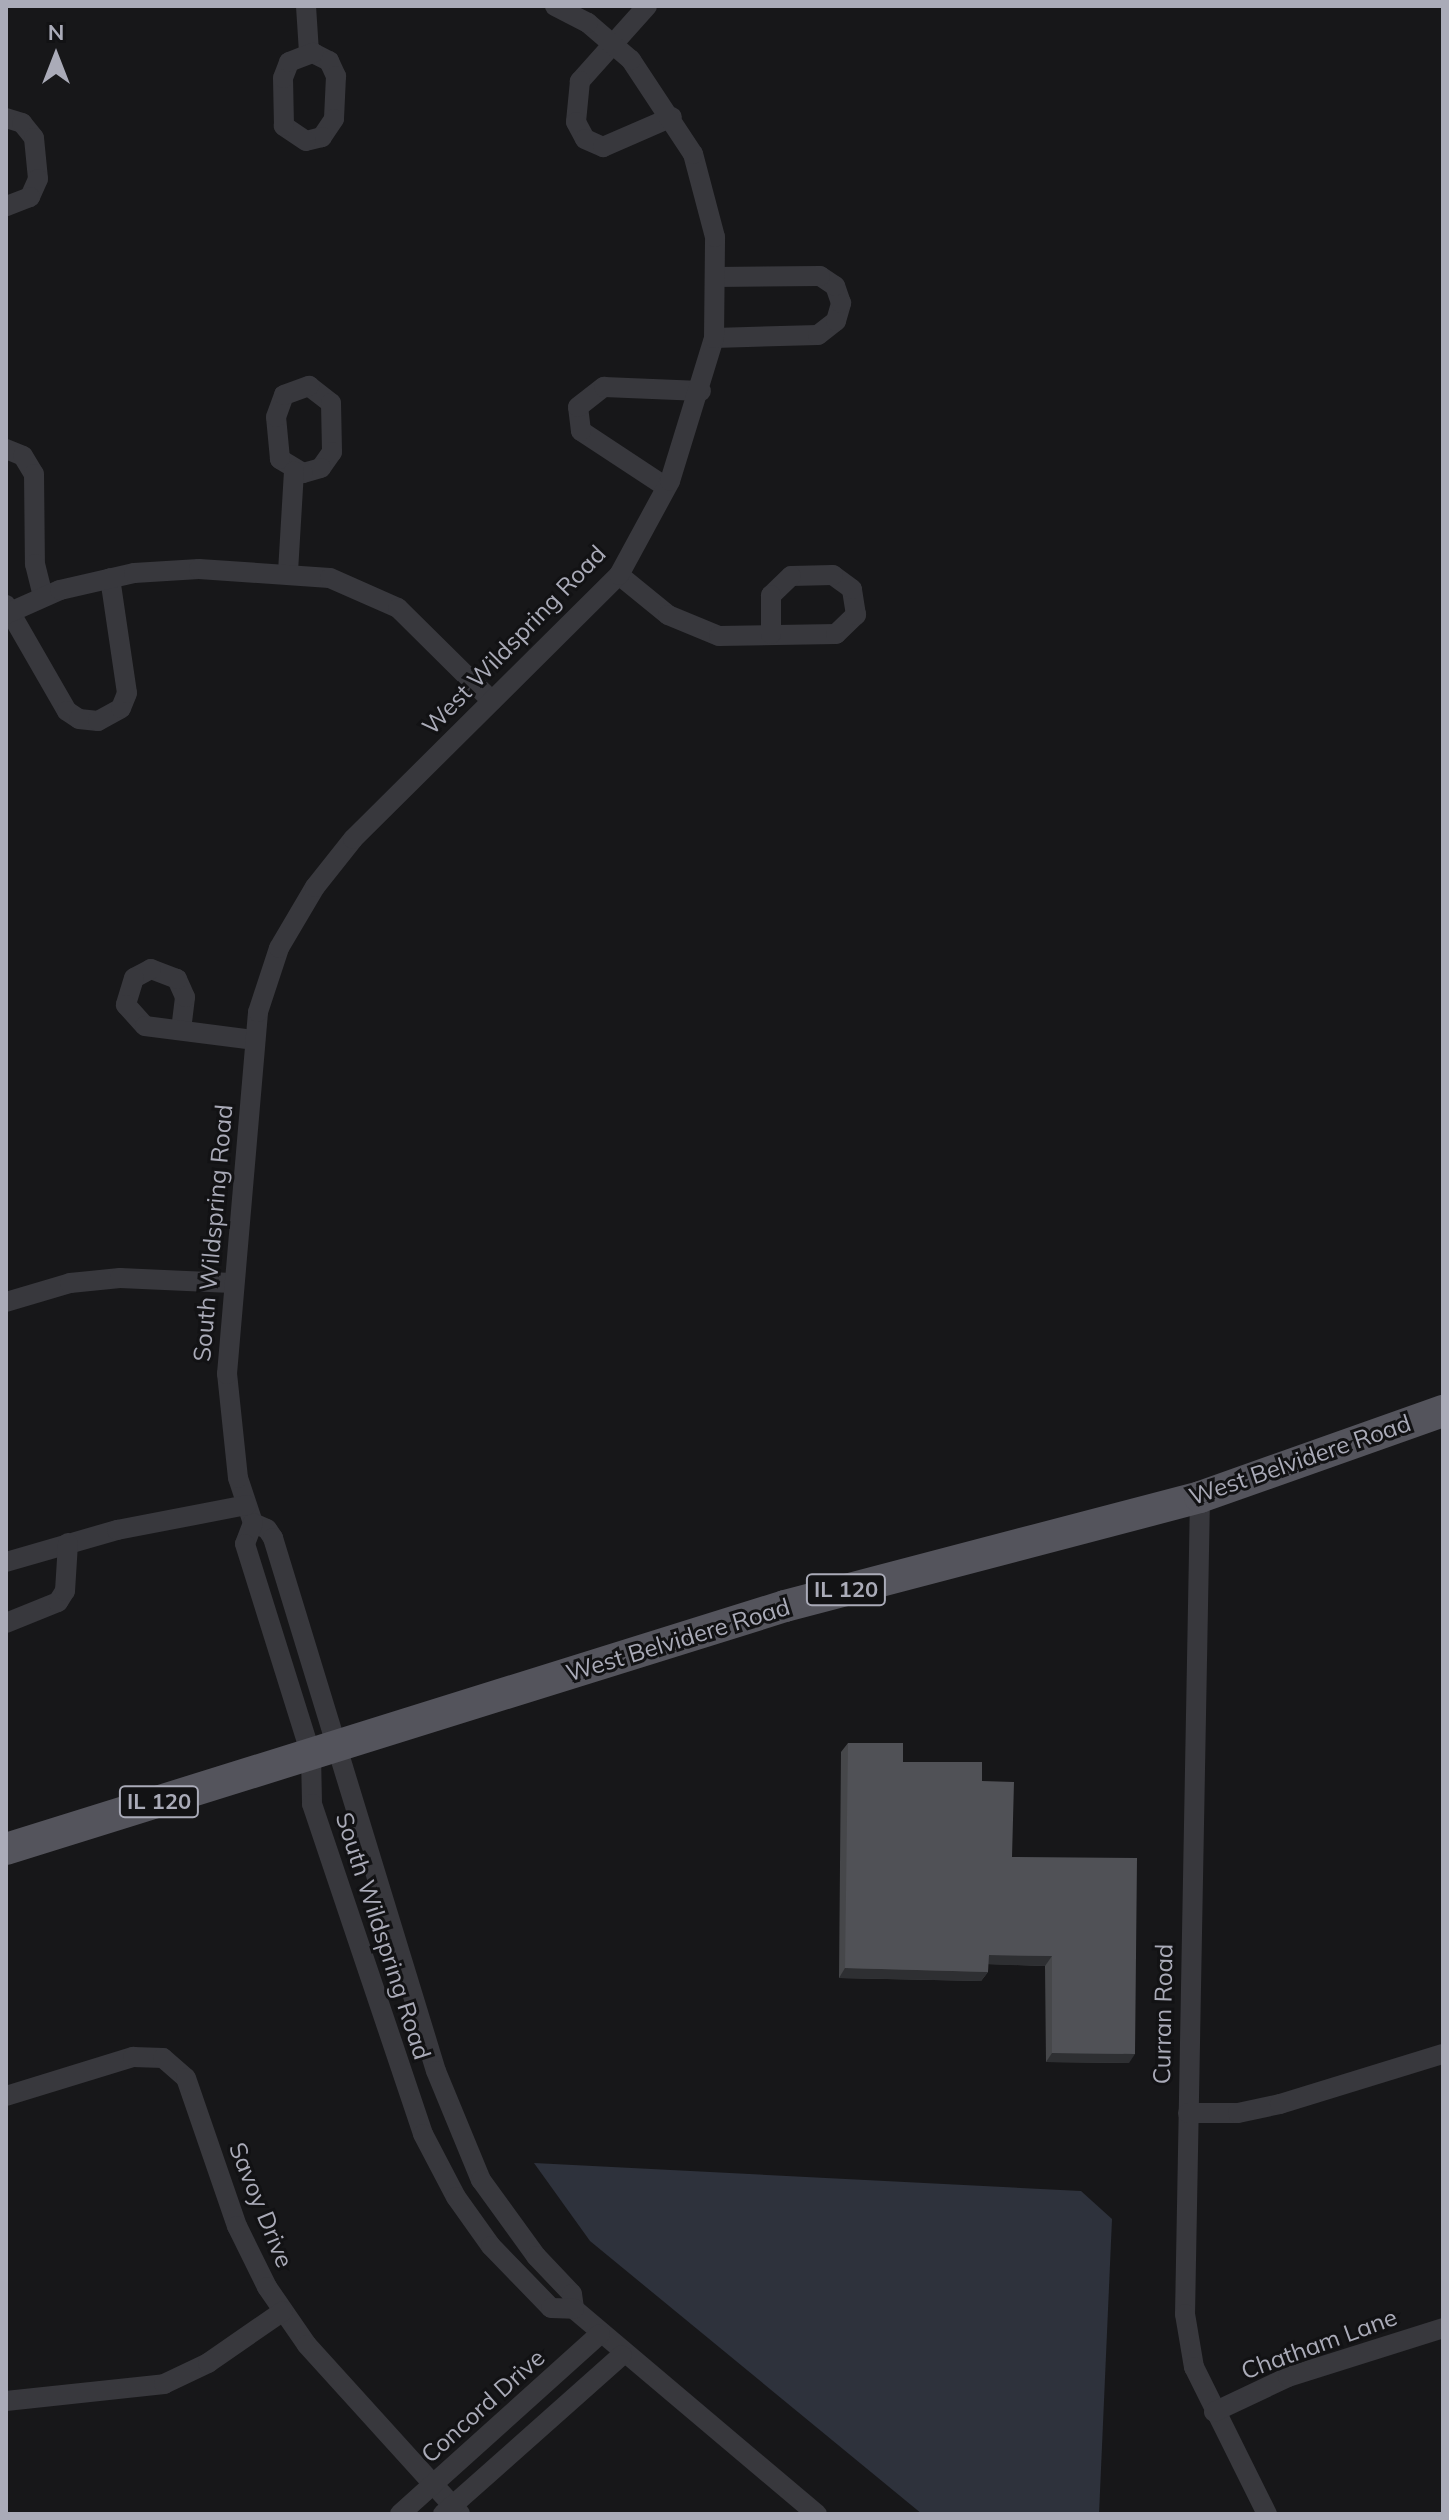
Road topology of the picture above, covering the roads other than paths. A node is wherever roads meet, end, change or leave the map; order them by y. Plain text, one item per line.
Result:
1 (306, 6) edge
2 (555, 6) edge
3 (647, 6) edge
4 (613, 43) junction
5 (309, 53) dead end
6 (6, 117) edge
7 (672, 117) junction
8 (6, 206) edge
9 (716, 277) junction
10 (714, 338) junction
11 (701, 391) junction
12 (6, 449) edge
13 (294, 471) dead end
14 (666, 487) junction
15 (288, 572) junction
16 (619, 575) junction
17 (110, 578) junction
18 (43, 597) junction
19 (7, 610) edge
20 (771, 634) junction
21 (492, 701) junction
22 (181, 1030) dead end
23 (255, 1040) junction
24 (232, 1283) junction
25 (6, 1302) edge
26 (1443, 1411) edge
27 (1200, 1497) junction
28 (250, 1514) junction
29 (68, 1543) junction
30 (6, 1562) edge
31 (6, 1623) edge
32 (325, 1751) junction
33 (6, 1849) edge
34 (1443, 2054) edge
35 (441, 2085) junction
36 (6, 2096) edge
37 (409, 2096) junction
38 (1188, 2113) junction
39 (574, 2309) junction
40 (283, 2311) junction
41 (1443, 2328) edge
42 (600, 2334) junction
43 (622, 2355) junction
44 (6, 2401) edge
45 (1214, 2412) junction
46 (433, 2487) junction
47 (452, 2512) edge
48 (400, 2514) edge
49 (817, 2514) edge
50 (1267, 2514) edge

1 - 5 street
2 - 4 street, West Wildspring Road
3 - 4 street
4 - 7 street, West Wildspring Road
4 - 7 street
6 - 8 street
7 - 9 street, West Wildspring Road
9 - 10 street, West Wildspring Road
9 - 10 street
10 - 11 street, West Wildspring Road
11 - 14 street, West Wildspring Road
11 - 14 street
12 - 18 street
13 - 15 street
14 - 16 street, West Wildspring Road
15 - 17 street
15 - 21 street
16 - 20 street
16 - 21 street, West Wildspring Road
17 - 18 street
17 - 19 street
18 - 19 street
20 - 20 street
21 - 23 street, West Wildspring Road
22 - 23 street
23 - 24 street, South Wildspring Road
24 - 25 street
24 - 28 street, South Wildspring Road
26 - 27 main road, West Belvidere Road / IL 120
27 - 32 main road, West Belvidere Road / IL 120
27 - 38 street, Curran Road
28 - 29 street
28 - 32 street, South Wildspring Road
28 - 32 street, South Wildspring Road
29 - 30 street
29 - 31 street
32 - 33 main road, West Belvidere Road / IL 120
32 - 35 street, South Wildspring Road
32 - 37 street, South Wildspring Road
34 - 38 street
35 - 37 street
35 - 39 street, South Wildspring Road
36 - 40 street, Savoy Drive
37 - 39 street, South Wildspring Road
38 - 45 street, Curran Road
39 - 42 street, South Wildspring Road
40 - 44 street
40 - 46 street, Savoy Drive
41 - 45 street, Chatham Lane
42 - 43 street, South Wildspring Road
42 - 46 street, Concord Drive
43 - 47 street
43 - 49 street, South Wildspring Road
45 - 50 street, Curran Road
46 - 47 street, Savoy Drive
46 - 48 street, Concord Drive

